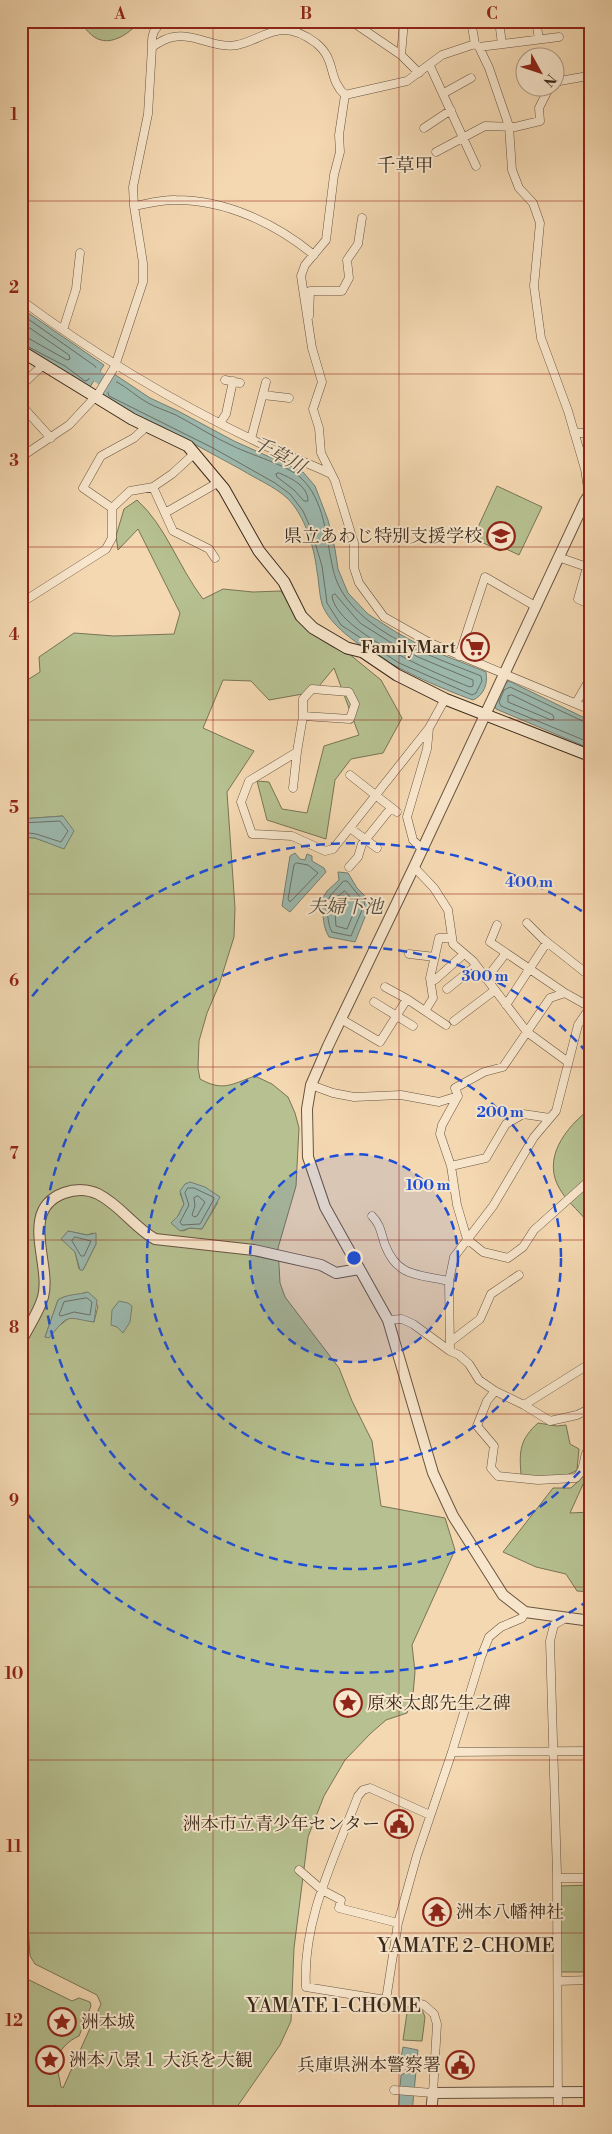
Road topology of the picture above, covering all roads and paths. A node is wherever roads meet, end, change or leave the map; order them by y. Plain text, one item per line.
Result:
1 (164, 21) edge
2 (351, 21) edge
3 (427, 21) edge
4 (471, 21) edge
5 (499, 21) edge
6 (536, 21) edge
7 (404, 23) edge
8 (559, 37) dead end
9 (539, 39) junction
10 (502, 44) junction
11 (152, 46) junction
12 (477, 46) junction
13 (401, 55) junction
14 (430, 66) junction
15 (419, 73) junction
16 (588, 76) dead end
17 (471, 78) dead end
18 (564, 80) edge
19 (444, 93) junction
20 (345, 95) junction
21 (544, 98) edge
22 (451, 110) junction
23 (509, 126) junction
24 (424, 128) dead end
25 (464, 138) junction
26 (436, 152) dead end
27 (476, 166) dead end
28 (134, 206) junction
29 (362, 218) dead end
30 (80, 253) dead end
31 (314, 255) junction
32 (21, 300) edge
33 (306, 318) junction
34 (64, 330) junction
35 (21, 351) edge
36 (44, 364) junction
37 (114, 368) junction
38 (232, 381) dead end
39 (266, 382) dead end
40 (24, 383) dead end
41 (263, 395) junction
42 (97, 396) junction
43 (289, 398) dead end
44 (21, 404) edge
45 (220, 423) junction
46 (147, 426) junction
47 (574, 432) junction
48 (591, 434) edge
49 (51, 438) junction
50 (251, 439) junction
51 (195, 453) junction
52 (21, 457) edge
53 (331, 474) junction
54 (219, 482) junction
55 (152, 487) junction
56 (589, 497) edge
57 (112, 508) junction
58 (165, 513) junction
59 (558, 557) junction
60 (215, 558) dead end
61 (589, 566) edge
62 (21, 603) edge
63 (591, 605) edge
64 (536, 606) junction
65 (459, 656) junction
66 (503, 674) junction
67 (591, 676) edge
68 (445, 699) junction
69 (576, 703) junction
70 (591, 710) edge
71 (484, 713) junction
72 (303, 716) junction
73 (429, 728) junction
74 (297, 752) junction
75 (591, 756) edge
76 (350, 775) dead end
77 (293, 788) dead end
78 (376, 796) junction
79 (350, 828) junction
80 (365, 840) junction
81 (377, 848) dead end
82 (422, 849) junction
83 (349, 867) dead end
84 (414, 867) junction
85 (528, 923) dead end
86 (497, 926) dead end
87 (452, 938) junction
88 (546, 942) junction
89 (506, 953) junction
90 (409, 954) dead end
91 (464, 954) junction
92 (435, 957) junction
93 (476, 966) junction
94 (529, 969) junction
95 (591, 977) edge
96 (486, 979) junction
97 (430, 982) junction
98 (386, 987) dead end
99 (447, 989) dead end
100 (495, 990) junction
101 (565, 993) junction
102 (407, 1000) junction
103 (374, 1002) dead end
104 (506, 1005) junction
105 (590, 1006) edge
106 (425, 1011) junction
107 (396, 1016) junction
108 (340, 1019) junction
109 (414, 1026) dead end
110 (527, 1032) junction
111 (568, 1062) junction
112 (312, 1085) junction
113 (458, 1096) junction
114 (550, 1118) junction
115 (451, 1166) junction
116 (591, 1179) edge
117 (372, 1216) dead end
118 (467, 1239) junction
119 (359, 1269) junction
120 (519, 1275) dead end
121 (449, 1280) junction
122 (388, 1320) junction
123 (21, 1342) edge
124 (450, 1342) junction
125 (450, 1351) junction
126 (591, 1363) edge
127 (495, 1391) junction
128 (524, 1405) junction
129 (591, 1408) edge
130 (591, 1446) edge
131 (525, 1612) junction
132 (564, 1619) junction
133 (591, 1621) edge
134 (591, 1751) edge
135 (452, 1752) junction
136 (554, 1752) junction
137 (430, 1815) junction
138 (299, 1870) dead end
139 (557, 1878) junction
140 (591, 1878) edge
141 (322, 1890) junction
142 (398, 1923) junction
143 (591, 1980) edge
144 (558, 1981) junction
145 (386, 2000) junction
146 (394, 2090) dead end
147 (557, 2092) junction
148 (591, 2092) edge
149 (433, 2093) junction
150 (431, 2113) edge
151 (558, 2113) edge

1 - 11 street
2 - 13 street
3 - 7 street
4 - 12 street
5 - 10 street
6 - 9 street
7 - 13 street
8 - 9 street
9 - 10 street
10 - 12 street
11 - 20 street
11 - 28 street
12 - 14 street
12 - 23 street
13 - 15 street
14 - 15 street
14 - 19 street
15 - 20 street
16 - 18 street
17 - 19 street
19 - 22 street
20 - 31 street
21 - 23 street
22 - 24 street
22 - 25 street
23 - 25 street
23 - 47 street
25 - 26 street
25 - 27 street
28 - 31 street
28 - 37 street
29 - 33 street
30 - 34 street
31 - 33 street
32 - 34 street
33 - 53 street
34 - 37 street
35 - 36 main road
36 - 40 street
36 - 42 main road
37 - 42 street
37 - 45 street
38 - 45 street
39 - 41 street
41 - 43 street
41 - 50 street
42 - 46 main road
42 - 49 street
44 - 49 street
45 - 50 street
46 - 51 main road
46 - 57 street
47 - 48 street
47 - 56 street
49 - 52 street
50 - 53 street
51 - 54 main road
51 - 55 street
53 - 65 street
54 - 58 street
54 - 68 main road
55 - 57 street
55 - 58 street
56 - 59 street
57 - 62 street
58 - 60 street
59 - 61 street
59 - 64 street
61 - 63 street
64 - 65 street
64 - 66 street
65 - 66 street
66 - 69 street
66 - 71 street
67 - 69 street
68 - 71 main road
68 - 73 street
69 - 70 street
71 - 75 main road
71 - 82 street
72 - 72 street
72 - 74 street
73 - 78 street
73 - 82 street
74 - 77 street
74 - 79 street
76 - 78 street
78 - 79 street
78 - 80 street
79 - 80 street
80 - 81 street
80 - 83 street
82 - 84 street
84 - 87 street
84 - 108 street
85 - 88 street
86 - 89 street
87 - 91 street
87 - 92 street
88 - 94 street
88 - 95 street
89 - 94 street
89 - 96 street
90 - 92 street
91 - 93 street
91 - 97 street
92 - 97 street
93 - 96 street
93 - 99 street
94 - 101 street
94 - 104 street
96 - 100 street
97 - 106 street
98 - 102 street
100 - 104 street
100 - 106 street
101 - 105 street
101 - 110 street
102 - 106 street
102 - 107 street
103 - 107 street
104 - 110 street
105 - 111 street
107 - 108 street
107 - 109 street
108 - 112 street
110 - 111 street
110 - 113 street
111 - 114 street
112 - 113 street
112 - 119 street
113 - 115 street
114 - 115 street
114 - 118 street
115 - 118 street
116 - 118 street
117 - 121 street
118 - 121 street
119 - 122 street
119 - 123 street
120 - 124 street
121 - 124 street
122 - 125 street
122 - 131 street
124 - 125 street
125 - 127 street
126 - 128 street
127 - 128 street
127 - 130 street
128 - 129 street
131 - 132 street
131 - 135 street
132 - 133 street
132 - 136 street
134 - 136 street
135 - 136 street
135 - 137 street
136 - 139 street
137 - 141 street
137 - 142 street
138 - 141 street
139 - 140 street
139 - 144 street
141 - 142 street
141 - 145 street
142 - 145 street
143 - 144 street
144 - 147 street
145 - 149 street
146 - 149 street
147 - 148 street
147 - 149 street
147 - 151 street
149 - 150 street

